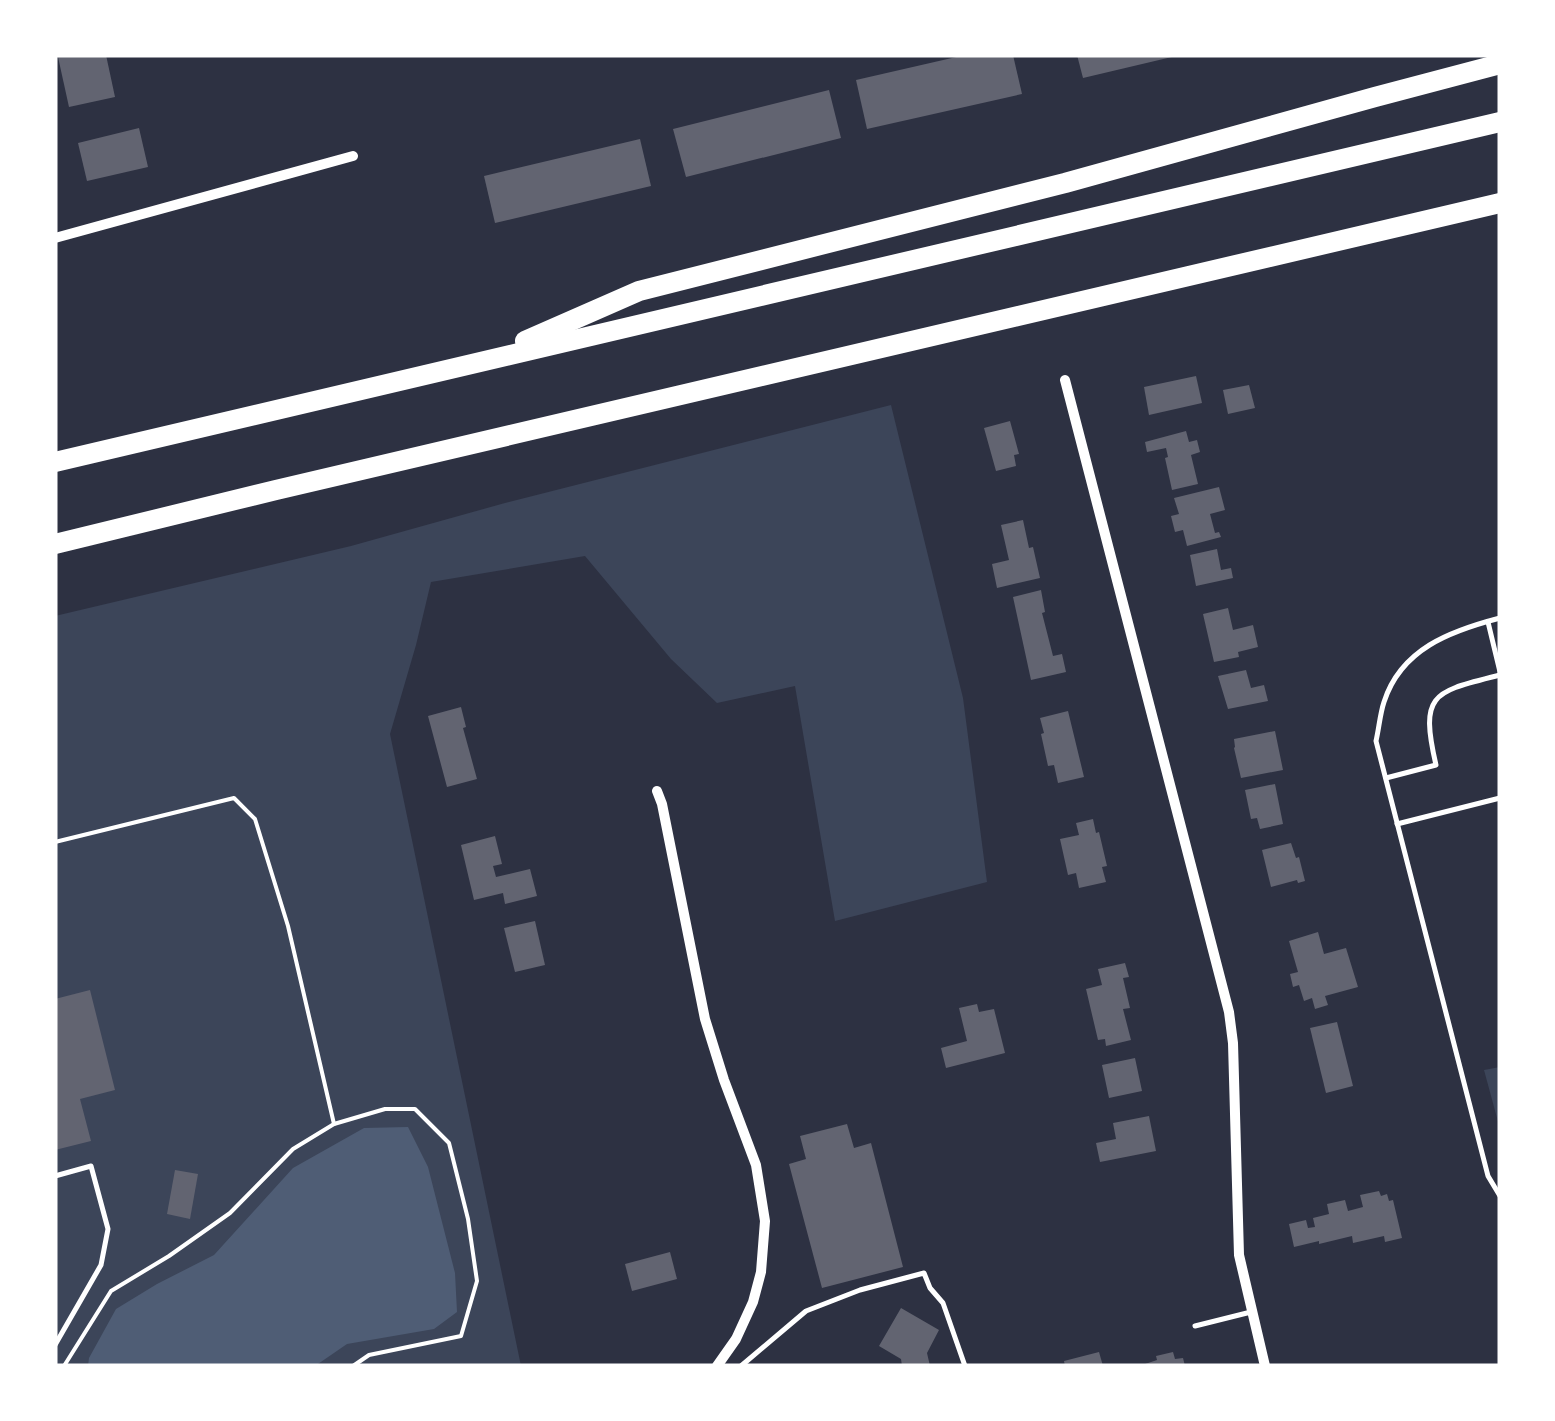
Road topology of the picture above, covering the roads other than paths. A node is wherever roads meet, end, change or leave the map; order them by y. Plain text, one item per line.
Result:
1 (1500, 64) edge
2 (1500, 122) edge
3 (352, 156) dead end
4 (1500, 204) edge
5 (55, 238) edge
6 (478, 362) junction
7 (1065, 380) dead end
8 (55, 462) edge
9 (55, 544) edge
10 (1500, 618) edge
11 (1488, 622) junction
12 (1500, 674) edge
13 (1386, 778) junction
14 (657, 791) dead end
15 (1500, 798) edge
16 (1397, 824) junction
17 (55, 1176) edge
18 (1500, 1196) edge
19 (1251, 1312) junction
20 (1196, 1326) dead end
21 (55, 1345) edge
22 (717, 1366) edge
23 (741, 1366) edge
24 (966, 1366) edge
25 (1265, 1366) edge

1 - 6 highway
2 - 6 highway
3 - 5 street
4 - 9 highway
6 - 8 highway
7 - 19 street
10 - 11 lane
11 - 12 lane
11 - 13 lane
12 - 13 lane
13 - 16 lane
14 - 22 street
15 - 16 lane
16 - 18 lane
17 - 21 lane
19 - 20 lane
19 - 25 street
23 - 24 lane

